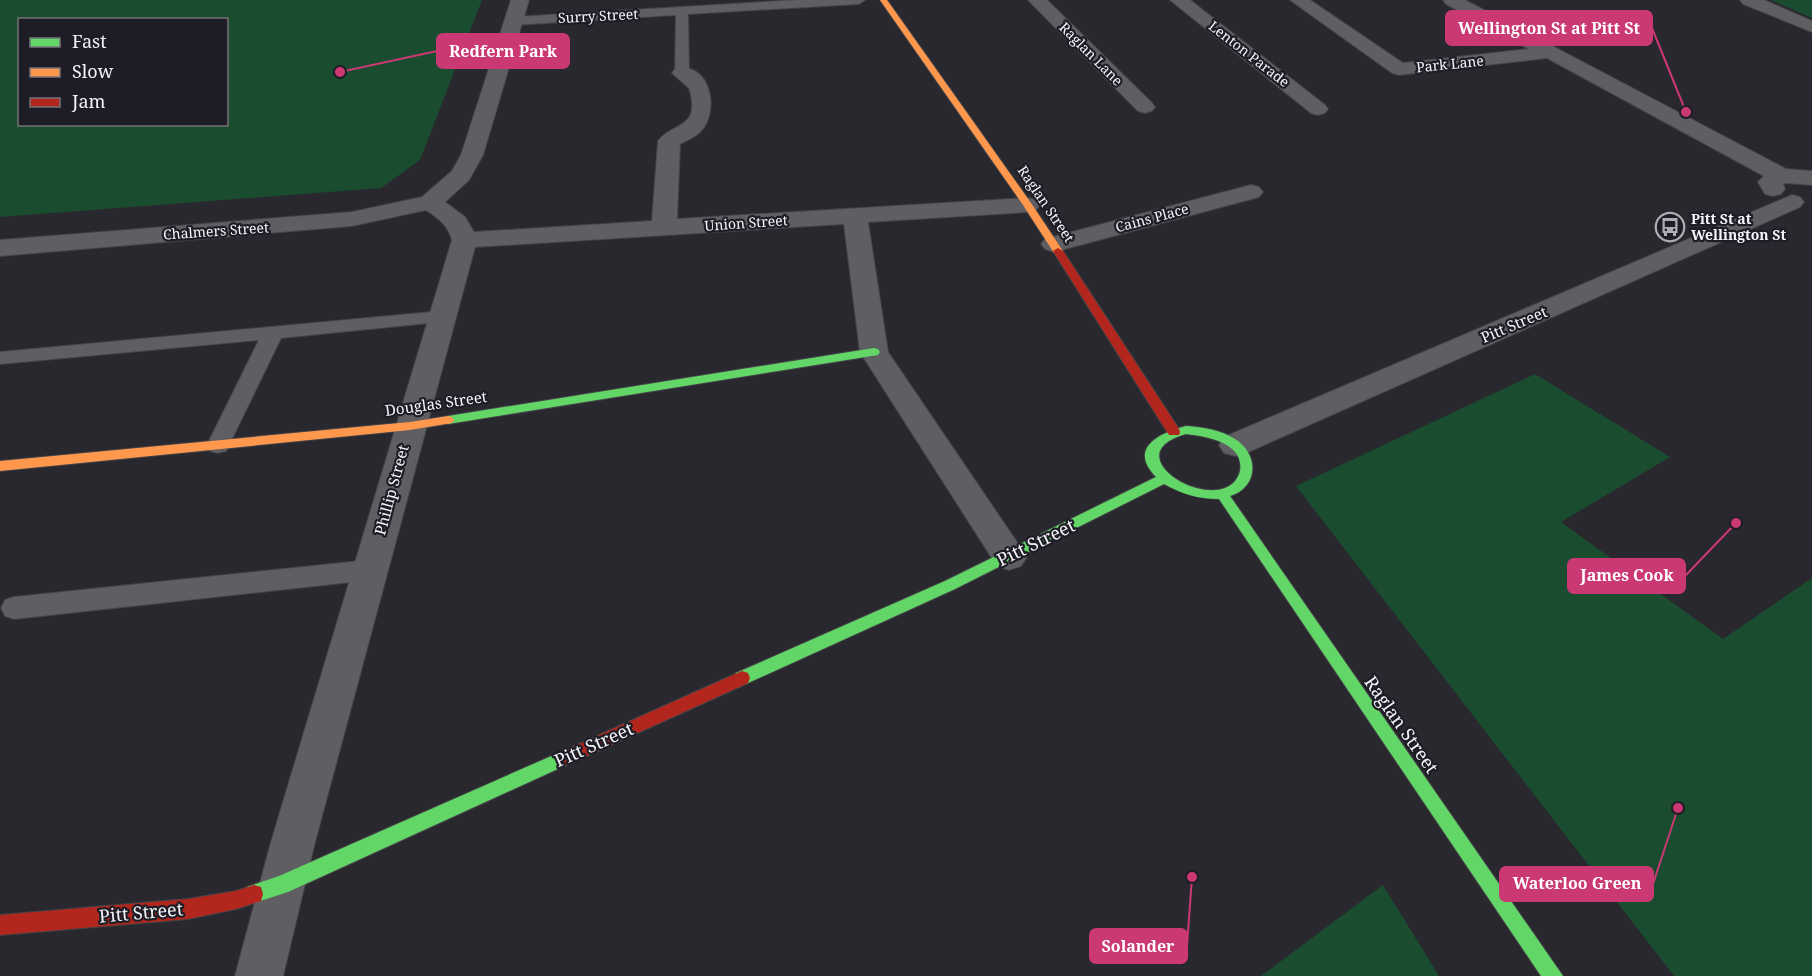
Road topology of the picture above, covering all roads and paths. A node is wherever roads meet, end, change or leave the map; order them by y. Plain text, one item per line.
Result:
1 (859, 0) edge
2 (883, 0) edge
3 (1037, 0) edge
4 (1179, 0) edge
5 (1299, 0) edge
6 (1452, 0) edge
7 (1749, 0) edge
8 (517, 11) edge
9 (682, 11) junction
10 (1812, 27) edge
11 (1551, 52) junction
12 (682, 73) joint
13 (1145, 107) dead end
14 (1318, 109) dead end
15 (1781, 176) junction
16 (1812, 178) edge
17 (1251, 192) dead end
18 (430, 202) junction
19 (1028, 205) junction
20 (1802, 205) edge
21 (855, 216) junction
22 (664, 229) junction
23 (464, 240) junction
24 (1054, 244) junction
25 (0, 248) edge
26 (442, 317) junction
27 (273, 333) junction
28 (874, 352) junction
29 (0, 358) edge
30 (410, 426) junction
31 (1174, 432) junction
32 (218, 445) junction
33 (1235, 445) junction
34 (0, 466) edge
35 (1163, 479) junction
36 (1222, 494) junction
37 (1009, 557) junction
38 (370, 570) junction
39 (14, 608) dead end
40 (282, 885) junction
41 (0, 925) edge
42 (259, 976) edge
43 (1552, 976) edge

1 - 9 lane, Surry Street
2 - 19 street, Raglan Street
3 - 13 street, Raglan Lane
4 - 14 street, Lenton Parade
5 - 11 street, Park Lane
6 - 11 street
7 - 10 street
8 - 9 lane, Surry Street
8 - 18 street
9 - 12 lane
11 - 15 street
12 - 22 street
15 - 16 street
15 - 20 street
17 - 24 street, Cains Place
18 - 23 street
18 - 25 street, Chalmers Street
19 - 21 street, Union Street
19 - 24 street, Raglan Street
20 - 33 street, Pitt Street
21 - 22 street, Union Street
21 - 28 street
22 - 23 street, Union Street
23 - 26 street, Phillip Street
24 - 31 street, Raglan Street
26 - 27 lane
26 - 30 street, Phillip Street
27 - 29 lane
27 - 32 lane
28 - 30 street, Douglas Street
28 - 37 street
30 - 32 street, Douglas Street
30 - 38 street, Phillip Street
31 - 33 street
31 - 35 street
32 - 34 street, Douglas Street
33 - 36 street
35 - 36 street
35 - 37 street, Pitt Street
36 - 43 street, Raglan Street
37 - 40 street, Pitt Street
38 - 39 lane
38 - 40 street, Phillip Street
40 - 41 street, Pitt Street
40 - 42 street, Phillip Street

